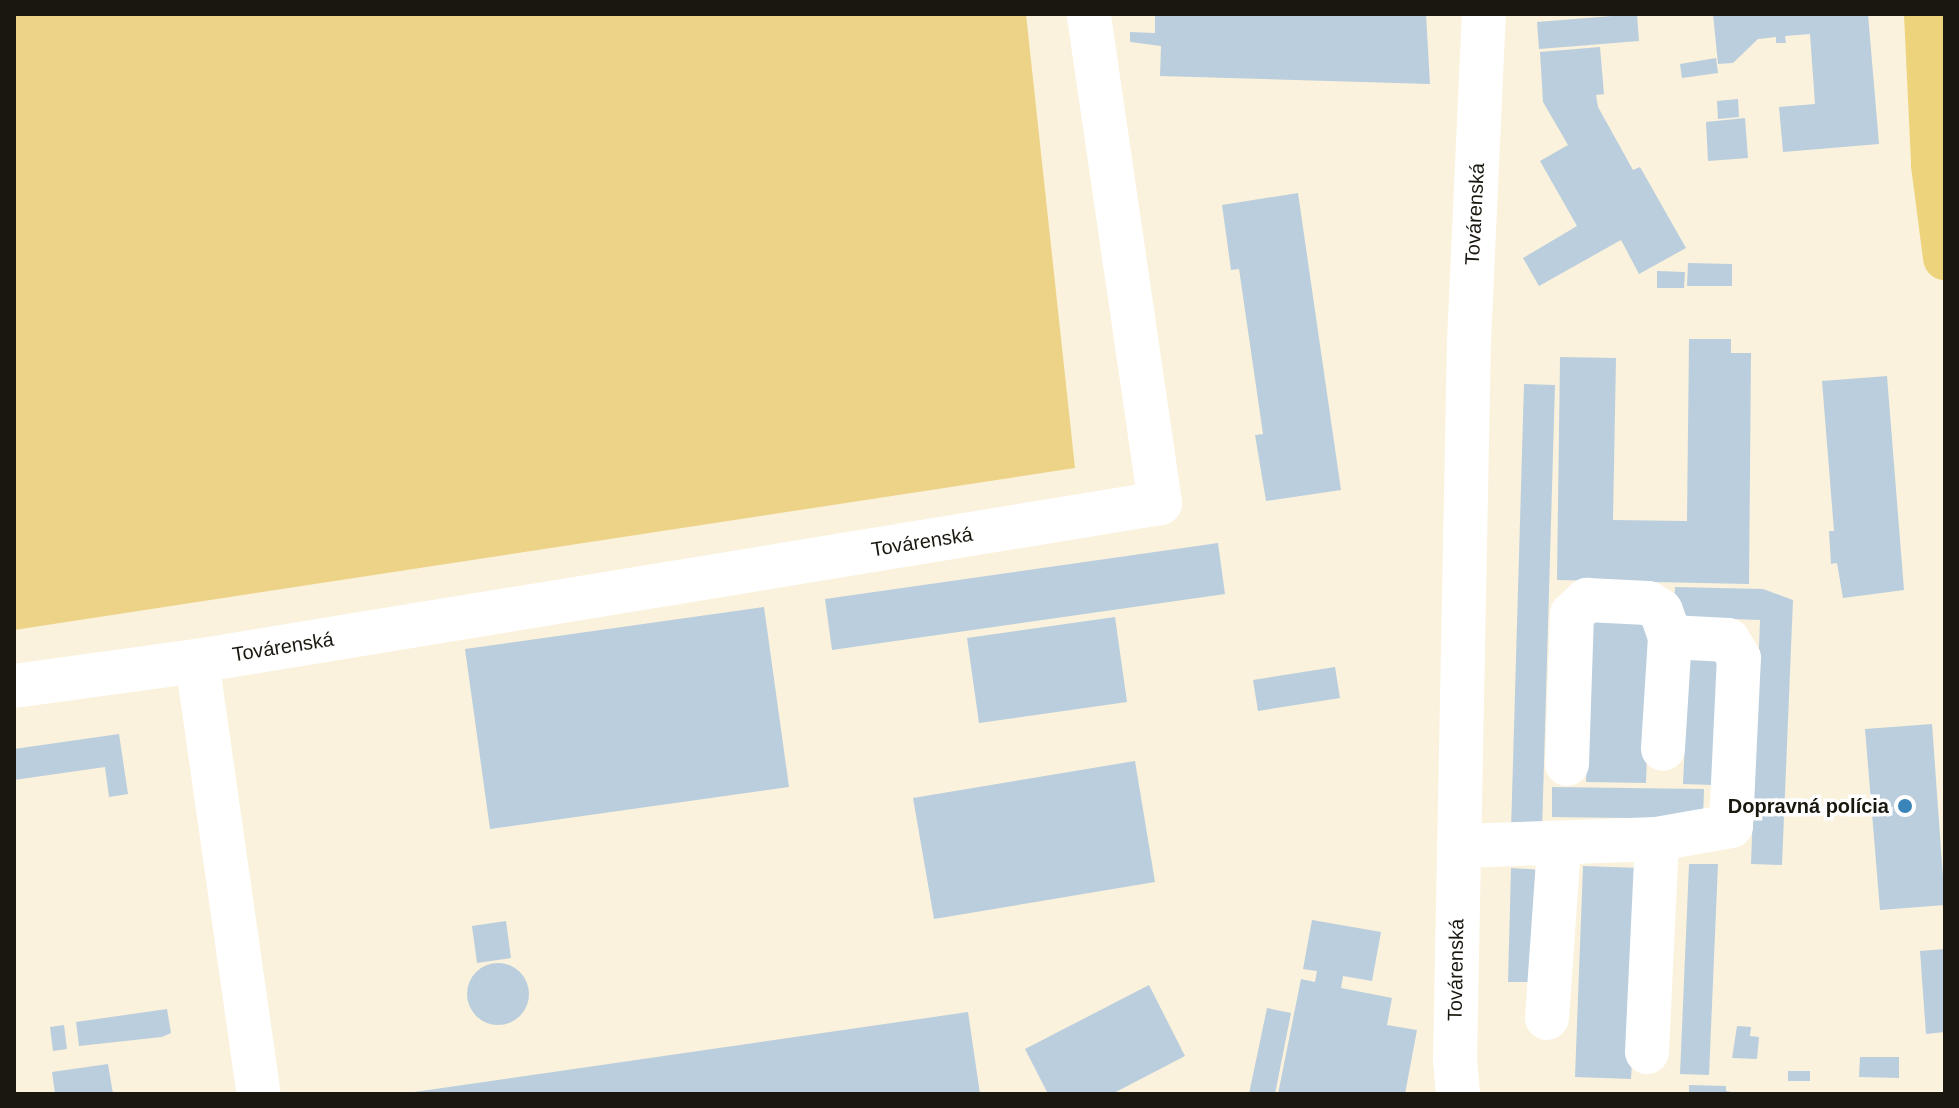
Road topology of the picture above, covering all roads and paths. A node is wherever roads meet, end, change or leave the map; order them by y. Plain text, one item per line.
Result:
1 (1089, 14) edge
2 (1484, 14) edge
3 (1926, 14) edge
4 (1945, 258) edge
5 (1670, 637) junction
6 (197, 661) junction
7 (14, 686) edge
8 (1663, 749) dead end
9 (1567, 764) dead end
10 (1657, 839) junction
11 (1459, 846) junction
12 (1559, 846) junction
13 (1547, 1018) dead end
14 (1647, 1052) dead end
15 (259, 1094) edge
16 (1458, 1094) edge

1 - 6 street, Továrenská
2 - 11 street, Továrenská
3 - 4 main road
5 - 8 street
5 - 9 street
5 - 10 street
6 - 7 street, Továrenská
6 - 15 street
10 - 12 street
10 - 14 street
11 - 12 street
11 - 16 street, Továrenská
12 - 13 street

